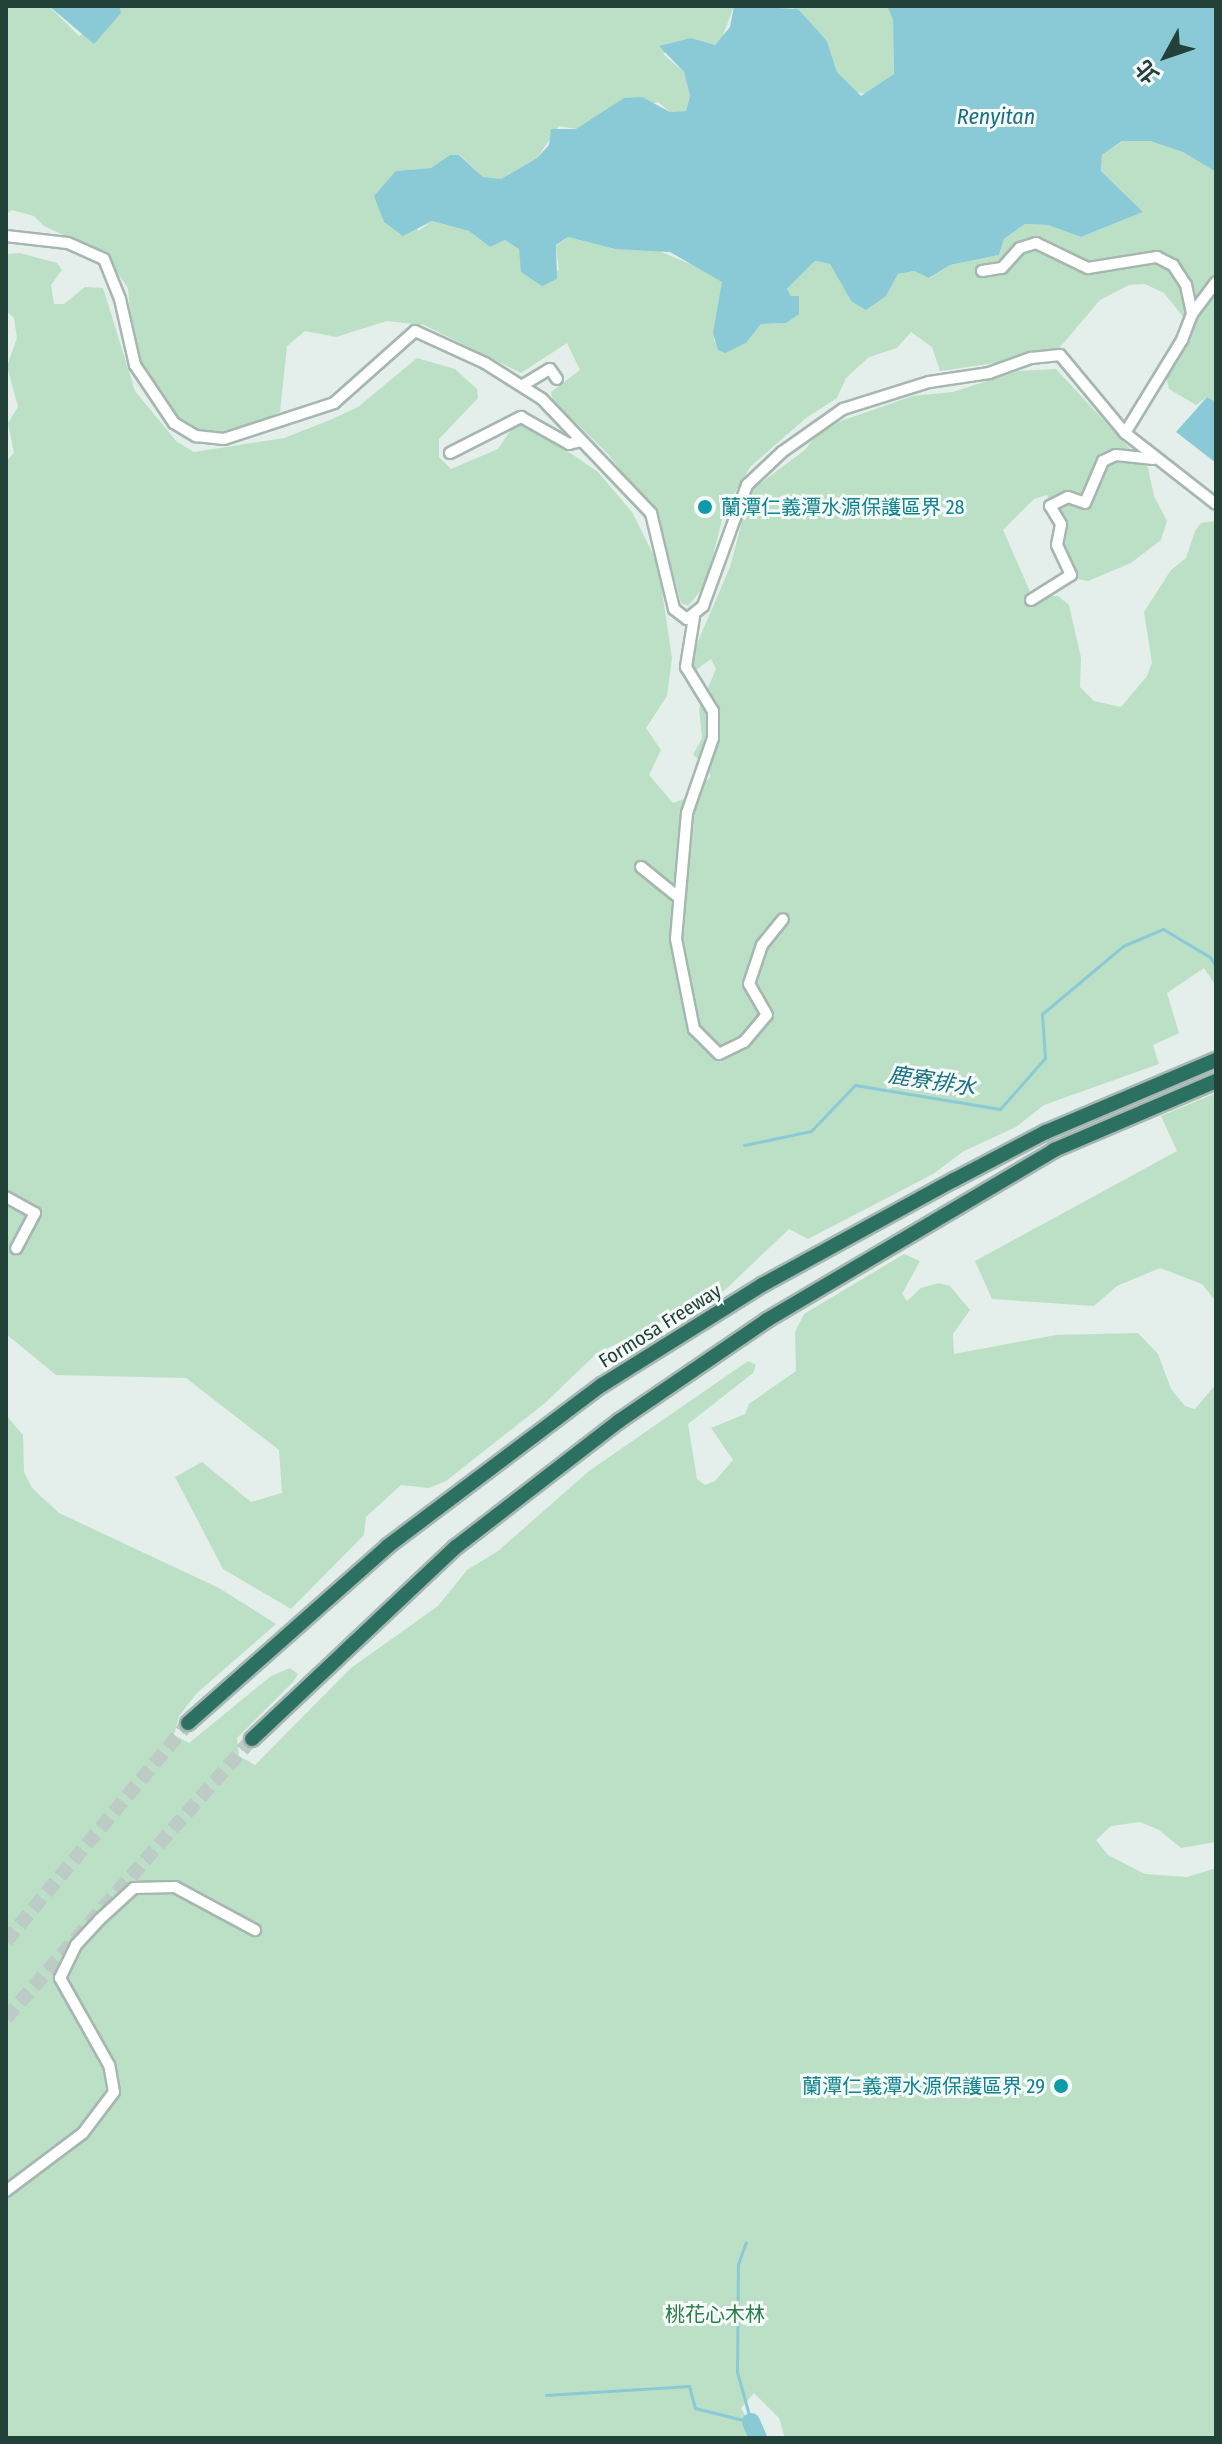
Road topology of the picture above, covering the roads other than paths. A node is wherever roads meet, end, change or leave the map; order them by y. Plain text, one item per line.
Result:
1 (6, 236) edge
2 (982, 271) dead end
3 (1216, 282) edge
4 (1192, 314) junction
5 (557, 379) dead end
6 (523, 385) junction
7 (1125, 433) junction
8 (581, 441) junction
9 (450, 453) dead end
10 (1156, 459) junction
11 (1216, 504) edge
12 (1031, 600) dead end
13 (694, 617) junction
14 (641, 867) dead end
15 (678, 897) junction
16 (783, 919) dead end
17 (1216, 1060) edge
18 (1216, 1081) edge
19 (6, 1197) edge
20 (16, 1248) dead end
21 (188, 1723) tunnel mouth
22 (252, 1739) tunnel mouth
23 (255, 1930) dead end
24 (6, 2191) edge

1 - 6 street
2 - 4 street
3 - 4 street
4 - 7 street
5 - 6 street
6 - 8 street
7 - 10 street
7 - 13 street
8 - 9 street
8 - 13 street
10 - 11 street
10 - 12 street
13 - 15 street
14 - 15 street
15 - 16 street
17 - 21 highway, Formosa Freeway
18 - 22 highway
19 - 20 street
23 - 24 street

